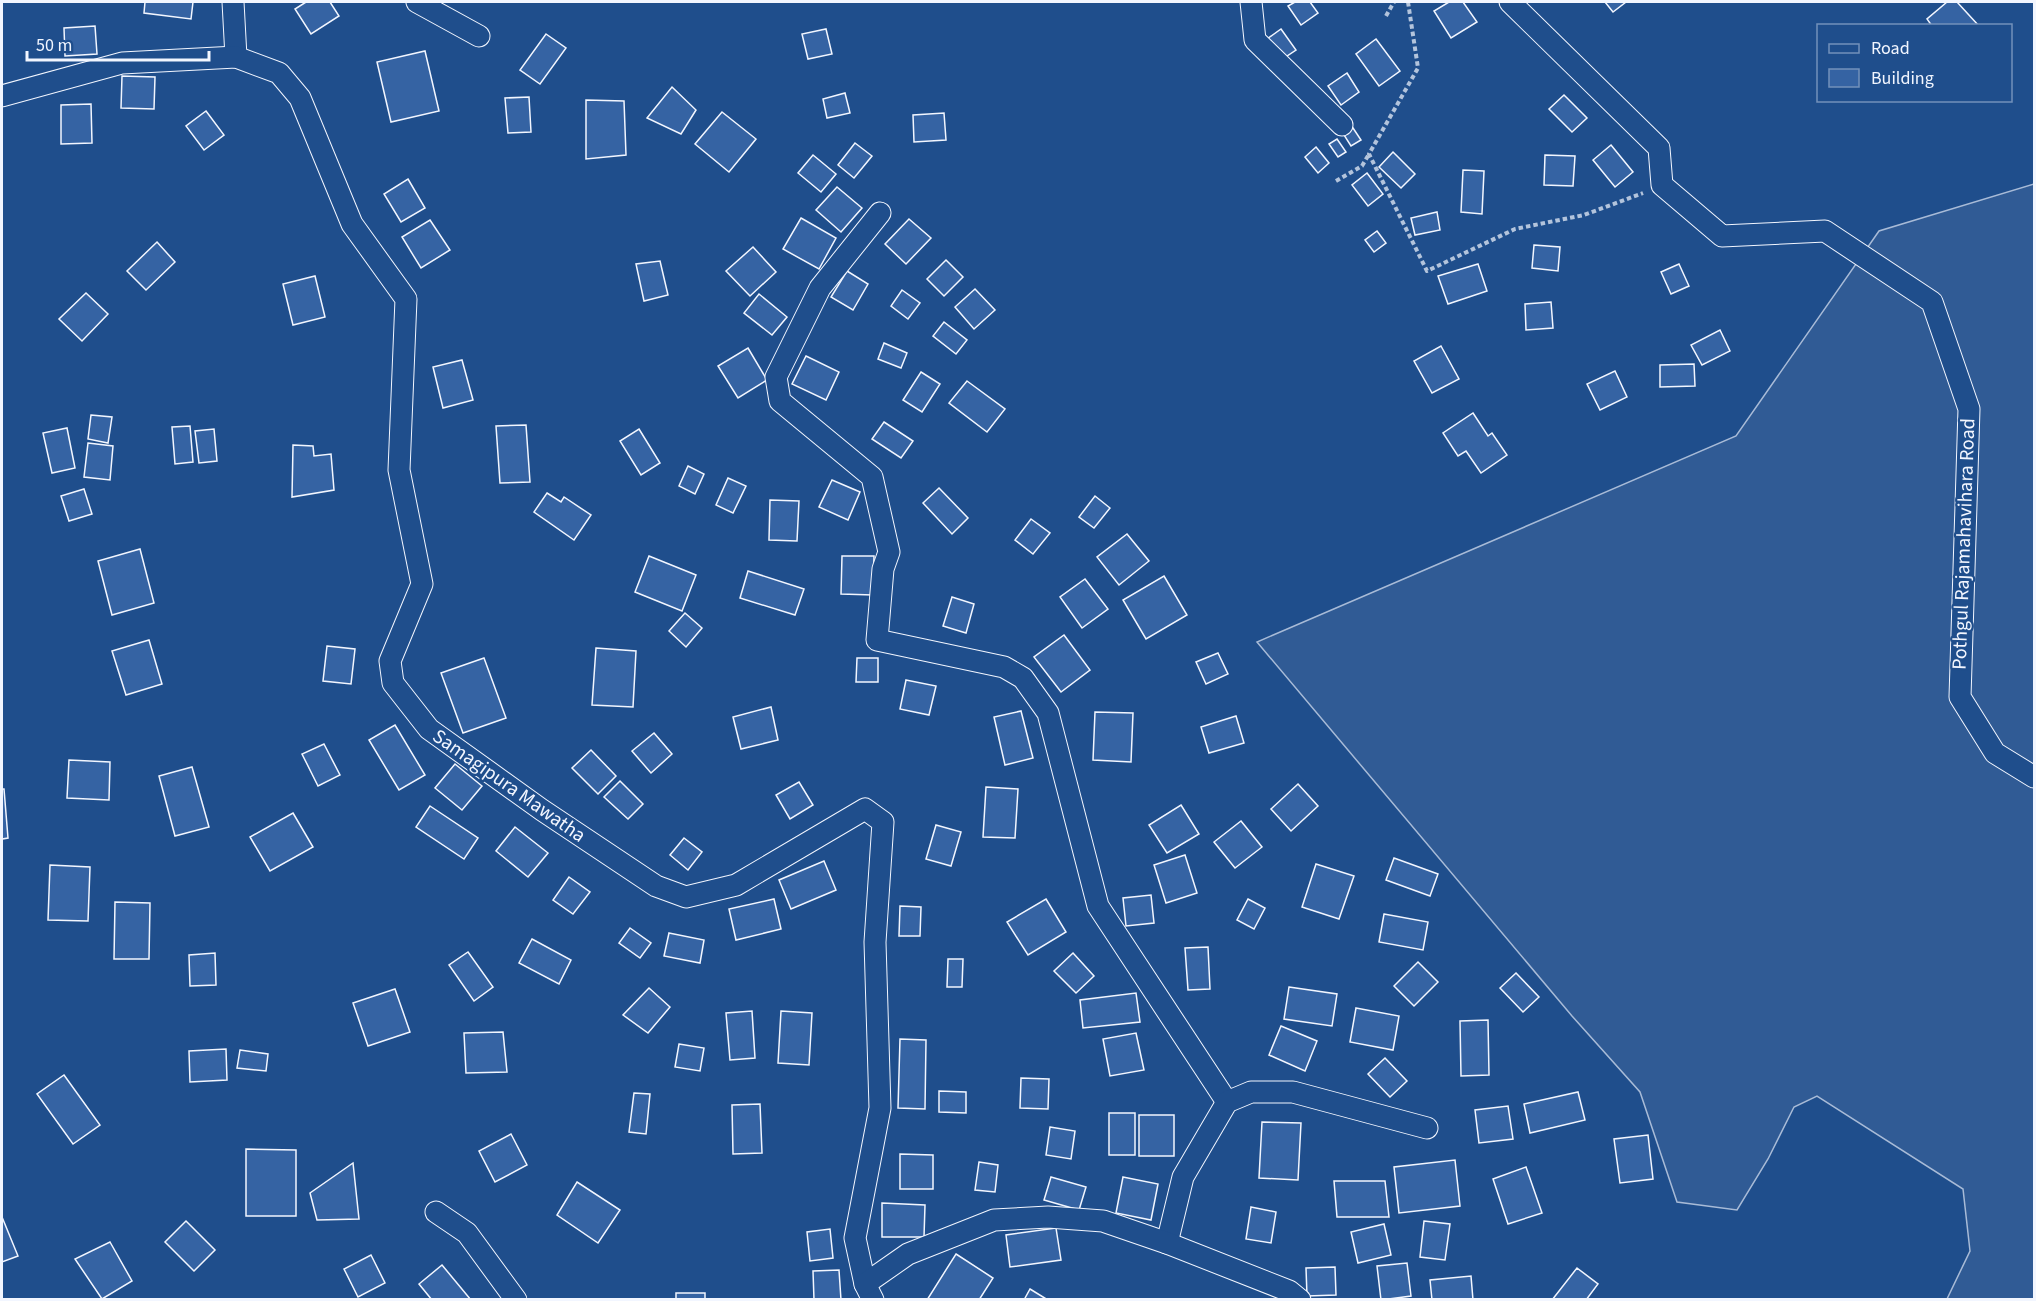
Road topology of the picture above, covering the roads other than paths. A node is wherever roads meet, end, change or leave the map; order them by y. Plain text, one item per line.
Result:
1 (233, 2) edge
2 (417, 2) edge
3 (1251, 2) edge
4 (1510, 2) edge
5 (478, 36) dead end
6 (236, 57) junction
7 (2, 96) edge
8 (1342, 125) dead end
9 (880, 213) dead end
10 (2034, 777) edge
11 (1227, 1102) junction
12 (1427, 1128) dead end
13 (436, 1212) dead end
14 (1167, 1243) junction
15 (869, 1292) edge
16 (516, 1299) edge
17 (1300, 1299) edge

1 - 6 street
2 - 5 street
3 - 8 street
4 - 10 street, Pothgul Rajamahavihara Road
6 - 7 street, Samagipura Mawatha
6 - 15 street, Samagipura Mawatha
9 - 11 street
11 - 12 street
11 - 14 street
13 - 16 street
14 - 15 street
14 - 17 street

